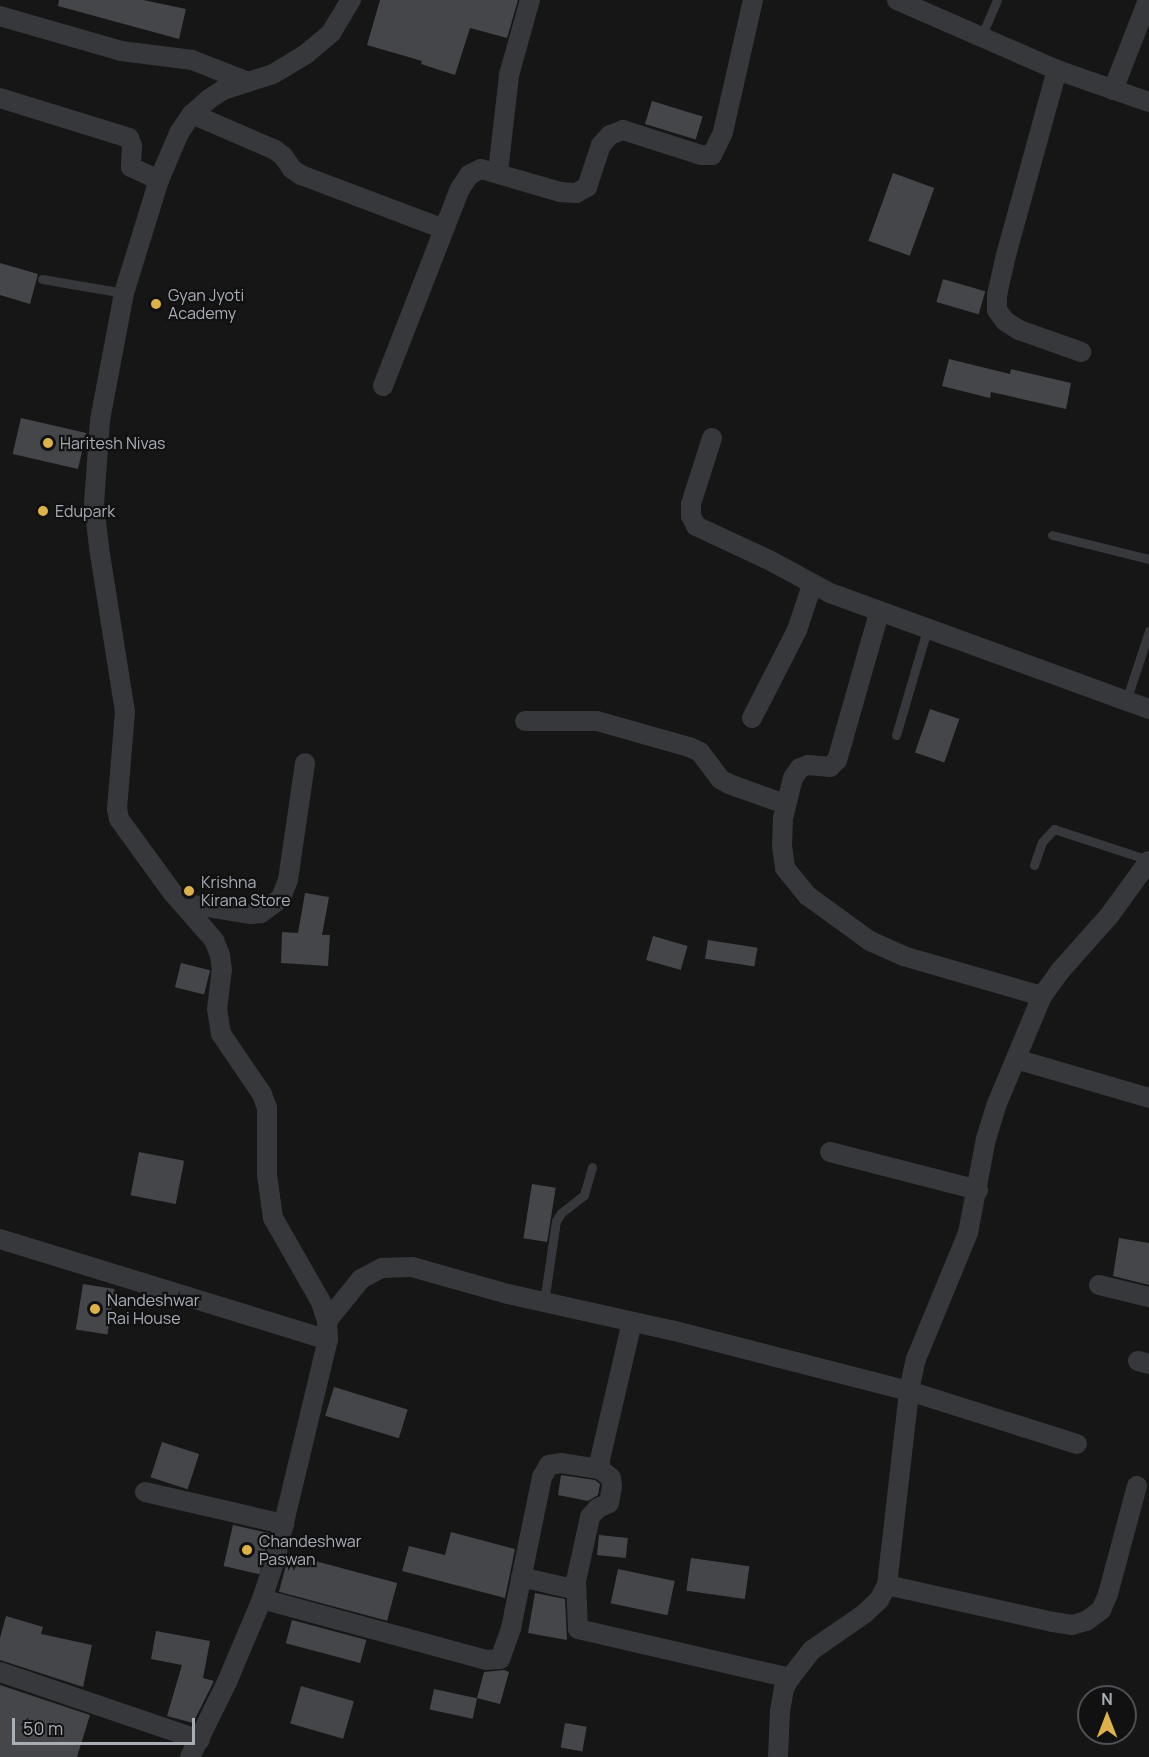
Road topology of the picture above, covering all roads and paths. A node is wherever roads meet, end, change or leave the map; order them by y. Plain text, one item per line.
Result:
1 (351, 0) edge
2 (530, 0) edge
3 (753, 0) edge
4 (897, 0) edge
5 (997, 0) edge
6 (1148, 0) edge
7 (0, 16) edge
8 (981, 37) junction
9 (1058, 69) junction
10 (248, 82) junction
11 (1113, 90) junction
12 (0, 98) edge
13 (1149, 102) edge
14 (192, 114) junction
15 (498, 172) junction
16 (159, 180) junction
17 (444, 229) junction
18 (42, 279) dead end
19 (124, 293) junction
20 (1080, 352) dead end
21 (383, 386) dead end
22 (712, 438) dead end
23 (1052, 535) dead end
24 (1149, 559) edge
25 (812, 585) junction
26 (879, 613) junction
27 (927, 630) junction
28 (1149, 631) edge
29 (1126, 701) junction
30 (1149, 710) edge
31 (752, 718) dead end
32 (525, 721) dead end
33 (896, 735) dead end
34 (305, 763) dead end
35 (785, 804) junction
36 (1149, 861) edge
37 (1034, 866) dead end
38 (182, 903) junction
39 (1042, 996) junction
40 (1016, 1059) junction
41 (1149, 1098) edge
42 (830, 1152) dead end
43 (592, 1167) dead end
44 (978, 1190) junction
45 (0, 1239) edge
46 (1099, 1286) dead end
47 (1149, 1297) edge
48 (544, 1302) junction
49 (632, 1322) junction
50 (328, 1331) junction
51 (909, 1390) junction
52 (1077, 1444) dead end
53 (600, 1469) junction
54 (1137, 1486) dead end
55 (145, 1492) dead end
56 (284, 1524) junction
57 (521, 1576) junction
58 (887, 1585) junction
59 (576, 1590) junction
60 (262, 1599) junction
61 (0, 1672) edge
62 (790, 1678) junction
63 (195, 1749) edge
64 (778, 1757) edge

1 - 10 street
2 - 15 street
3 - 15 street
4 - 8 street
5 - 8 lane
6 - 11 street
7 - 10 street
8 - 9 street
9 - 11 street
9 - 20 street
10 - 14 street
11 - 13 street
12 - 16 street
14 - 16 street
14 - 17 street
15 - 17 street
16 - 19 street
17 - 21 street
18 - 19 lane
19 - 38 street
22 - 25 street
23 - 24 lane
25 - 26 street
25 - 31 street
26 - 27 street
26 - 35 street
27 - 29 street
27 - 33 lane
28 - 29 lane
29 - 30 street
32 - 35 street
34 - 38 street
35 - 39 street
36 - 37 lane
36 - 39 street
38 - 50 street
39 - 40 street
40 - 41 street
40 - 44 street
42 - 44 street
43 - 48 lane
44 - 51 street
45 - 50 street
46 - 47 street
48 - 49 street
48 - 50 street
49 - 51 street
49 - 53 street
50 - 56 street
51 - 52 street
51 - 58 street
53 - 57 street
53 - 59 street
54 - 58 street
55 - 56 street
56 - 60 street
57 - 59 street
57 - 60 street
58 - 62 street
59 - 62 street
60 - 63 street
61 - 63 street
62 - 64 street

